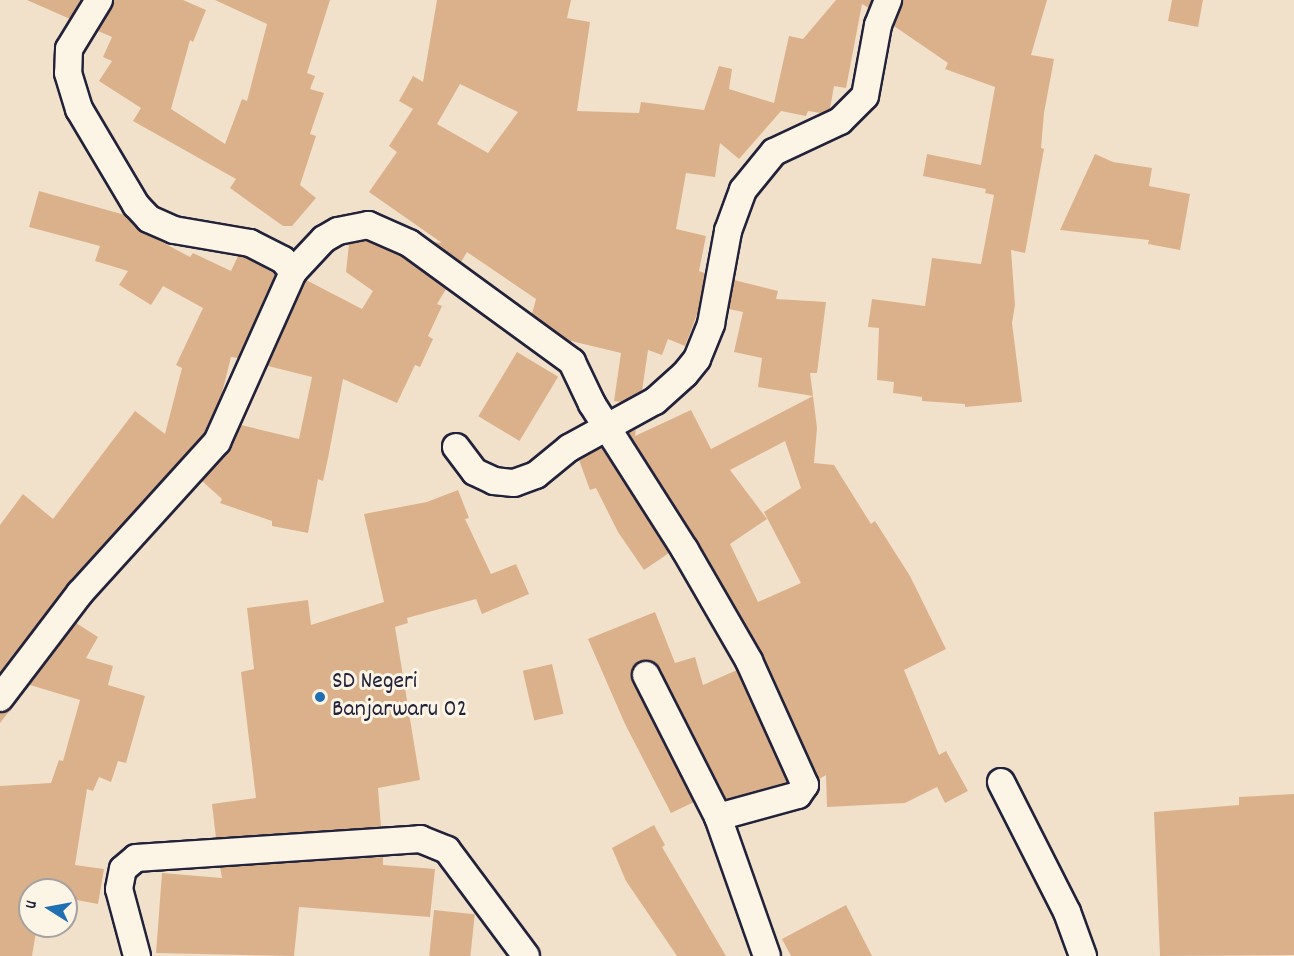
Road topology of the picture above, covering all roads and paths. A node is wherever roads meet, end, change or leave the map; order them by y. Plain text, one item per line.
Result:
1 (99, 0) edge
2 (888, 0) edge
3 (293, 272) junction
4 (609, 429) junction
5 (456, 447) dead end
6 (646, 675) dead end
7 (0, 698) edge
8 (1000, 782) dead end
9 (718, 818) junction
10 (137, 956) edge
11 (526, 956) edge
12 (767, 956) edge
13 (1083, 956) edge

1 - 3 street
2 - 4 street
3 - 4 street
3 - 7 street
4 - 5 street
4 - 9 street
6 - 9 street
8 - 13 street
9 - 12 street
10 - 11 street

